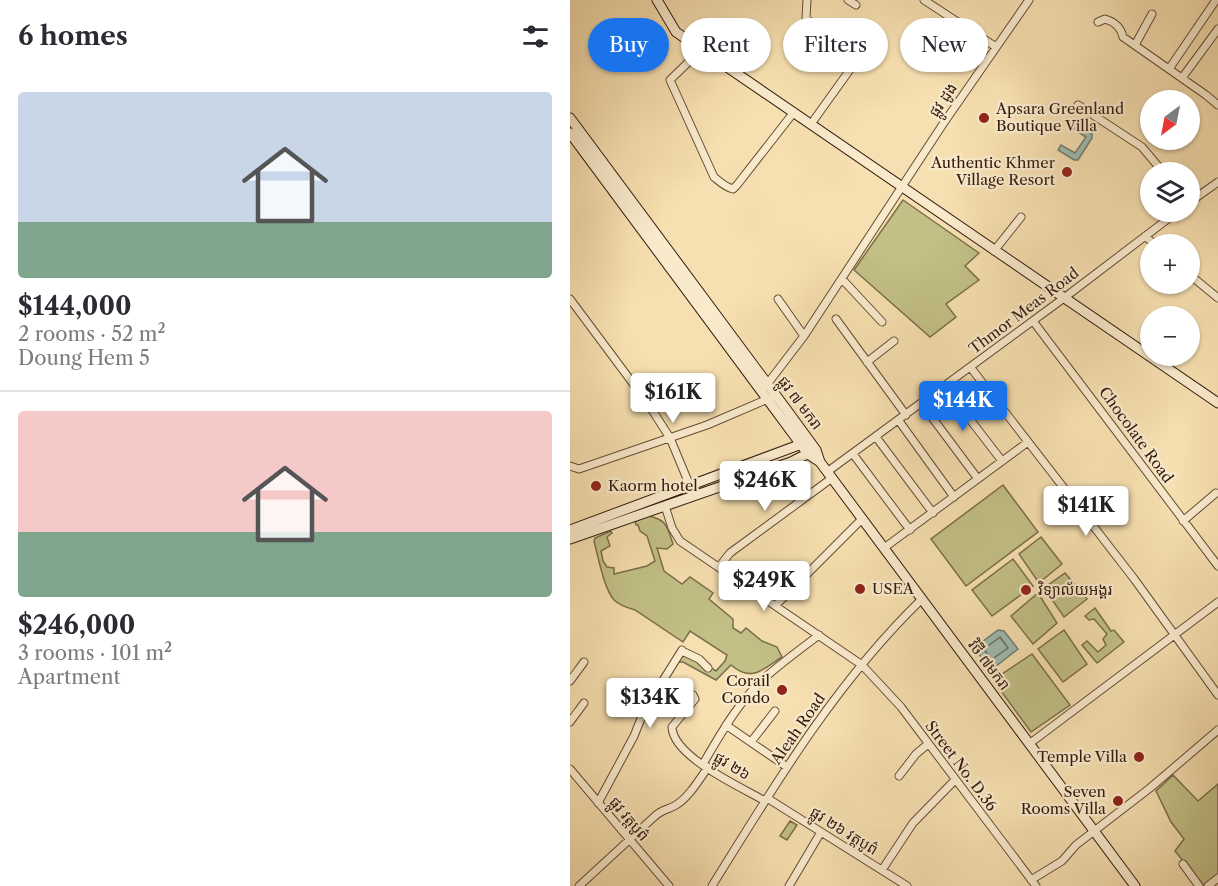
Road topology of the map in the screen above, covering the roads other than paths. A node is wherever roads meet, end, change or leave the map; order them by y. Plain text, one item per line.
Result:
1 (657, 0) edge
2 (807, 0) edge
3 (849, 0) edge
4 (924, 0) edge
5 (1029, 0) edge
6 (1216, 0) edge
7 (856, 5) dead end
8 (1152, 14) dead end
9 (1098, 22) dead end
10 (1218, 29) edge
11 (681, 35) edge
12 (1135, 45) junction
13 (996, 47) junction
14 (681, 69) edge
15 (1169, 69) junction
16 (736, 72) edge
17 (1182, 78) junction
18 (1078, 105) dead end
19 (1218, 105) edge
20 (794, 112) junction
21 (570, 118) edge
22 (811, 124) junction
23 (570, 133) edge
24 (1155, 162) edge
25 (1218, 182) edge
26 (902, 187) junction
27 (1200, 195) edge
28 (1021, 217) dead end
29 (1164, 222) edge
30 (1148, 234) edge
31 (1140, 240) edge
32 (994, 251) junction
33 (842, 279) junction
34 (1200, 283) edge
35 (1064, 298) junction
36 (1218, 298) edge
37 (778, 299) dead end
38 (571, 302) edge
39 (836, 319) dead end
40 (1034, 321) junction
41 (882, 322) dead end
42 (804, 336) junction
43 (894, 341) dead end
44 (867, 362) junction
45 (971, 368) junction
46 (945, 387) junction
47 (768, 392) junction
48 (922, 404) junction
49 (1218, 404) edge
50 (906, 415) junction
51 (898, 420) junction
52 (876, 437) junction
53 (670, 438) junction
54 (1028, 442) junction
55 (805, 443) junction
56 (812, 452) junction
57 (853, 454) junction
58 (1002, 461) junction
59 (820, 462) joint
60 (570, 466) edge
61 (830, 475) junction
62 (978, 479) junction
63 (690, 486) junction
64 (1216, 493) dead end
65 (954, 497) junction
66 (665, 506) junction
67 (933, 513) junction
68 (862, 519) junction
69 (1184, 521) junction
70 (570, 530) edge
71 (910, 530) junction
72 (570, 539) edge
73 (884, 548) junction
74 (1218, 566) edge
75 (719, 567) junction
76 (922, 599) junction
77 (1218, 602) edge
78 (776, 605) junction
79 (1175, 634) junction
80 (819, 635) junction
81 (584, 662) dead end
82 (862, 665) junction
83 (708, 668) dead end
84 (570, 681) edge
85 (693, 695) dead end
86 (1218, 695) edge
87 (584, 703) dead end
88 (775, 711) dead end
89 (570, 722) edge
90 (726, 725) junction
91 (1218, 730) edge
92 (751, 742) junction
93 (928, 744) junction
94 (1029, 744) junction
95 (705, 766) junction
96 (787, 767) junction
97 (570, 769) edge
98 (899, 777) dead end
99 (955, 780) junction
100 (766, 800) junction
101 (598, 803) junction
102 (1094, 831) junction
103 (821, 832) junction
104 (628, 839) junction
105 (1183, 864) dead end
106 (882, 870) junction
107 (1218, 878) edge
108 (1033, 883) edge
109 (793, 884) edge
110 (579, 886) edge
111 (669, 886) edge
112 (712, 886) edge
113 (907, 886) edge
114 (1135, 886) edge
115 (1199, 886) edge
116 (1209, 886) edge

1 - 11 main road
2 - 22 street
3 - 7 street
4 - 13 street
5 - 13 street, ផ្លូវ ដូង
6 - 15 street
8 - 12 street
9 - 12 street
10 - 17 street
12 - 15 street
13 - 26 street, ផ្លូវ ដូង
14 - 20 street
15 - 17 street
16 - 20 main road
17 - 19 street
18 - 24 street
20 - 22 main road
21 - 47 main road, ផ្លូវ ៧ មករា
22 - 26 main road
23 - 47 main road, ផ្លូវ ៧ មករា
25 - 27 street
26 - 32 main road
26 - 33 street, ផ្លូវ ដូង
28 - 32 street
29 - 30 street, Thmor Meas Road
31 - 35 street, Thmor Meas Road
32 - 35 main road
33 - 41 street
33 - 42 street, ផ្លូវ ដូង
34 - 36 street
35 - 40 street, Thmor Meas Road
35 - 49 main road
37 - 42 street
38 - 53 street
39 - 44 street
40 - 45 street, Thmor Meas Road
40 - 69 street, Chocolate Road
42 - 47 street, ផ្លូវ ដូង
43 - 44 street
44 - 50 street
45 - 46 street, Thmor Meas Road
45 - 54 street
46 - 48 street, Thmor Meas Road
46 - 58 street
47 - 53 street
47 - 55 main road, ផ្លូវ ៧ មករា
48 - 50 street, Thmor Meas Road
48 - 62 street
50 - 51 street, Thmor Meas Road
51 - 52 street, Thmor Meas Road
51 - 65 street
52 - 57 street, Thmor Meas Road
52 - 67 street
53 - 60 street
53 - 63 street
54 - 58 street
54 - 79 street
55 - 56 main road, ផ្លូវ ៧ មករា
55 - 63 main road
56 - 59 main road, ផ្លូវ ៧ មករា
56 - 66 main road
57 - 61 street, Thmor Meas Road
57 - 71 street
58 - 62 street
59 - 61 main road, វិថី ៧មករា
61 - 68 main road, វិថី ៧មករា
61 - 75 street, Thmor Meas Road
62 - 65 street
63 - 70 main road
64 - 69 street
65 - 67 street
66 - 72 main road
66 - 75 street, Street No. D.36
67 - 71 street
68 - 73 main road, វិថី ៧មករា
68 - 78 street
69 - 74 street, Chocolate Road
71 - 73 street
73 - 76 main road, វិថី ៧មករា
75 - 78 street, Street No. D.36
76 - 82 street, Aleah Road
76 - 94 main road, វិថី ៧មករា
77 - 79 street
78 - 80 street, Street No. D.36
79 - 86 street
79 - 94 street
80 - 82 street, Street No. D.36
80 - 90 street
81 - 84 street
82 - 93 street, Street No. D.36
82 - 96 street, Aleah Road
83 - 101 street
85 - 95 street, ផ្លូវ ២៦
87 - 89 street
88 - 92 street
90 - 92 street
90 - 95 street
91 - 102 street
92 - 96 street
93 - 98 street
93 - 99 street, Street No. D.36
94 - 102 main road, វិថី ៧មករា
95 - 100 street, ផ្លូវ ២៦
95 - 104 street
96 - 100 street, Aleah Road
97 - 101 street, ផ្លូវ វត្តបូព៌
99 - 106 street
99 - 108 street, Street No. D.36
100 - 103 street, ផ្លូវ ២៦ វត្តបូព៌
100 - 112 street, Aleah Road
101 - 104 street, ផ្លូវ វត្តបូព៌
102 - 108 street
102 - 114 main road, វិថី ៧មករា
103 - 106 street, ផ្លូវ ២៦ វត្តបូព៌
103 - 109 street
104 - 110 street
104 - 111 street, ផ្លូវ វត្តបូព៌
105 - 115 street
106 - 113 street, ផ្លូវ ២៦ វត្តបូព៌
107 - 116 street

